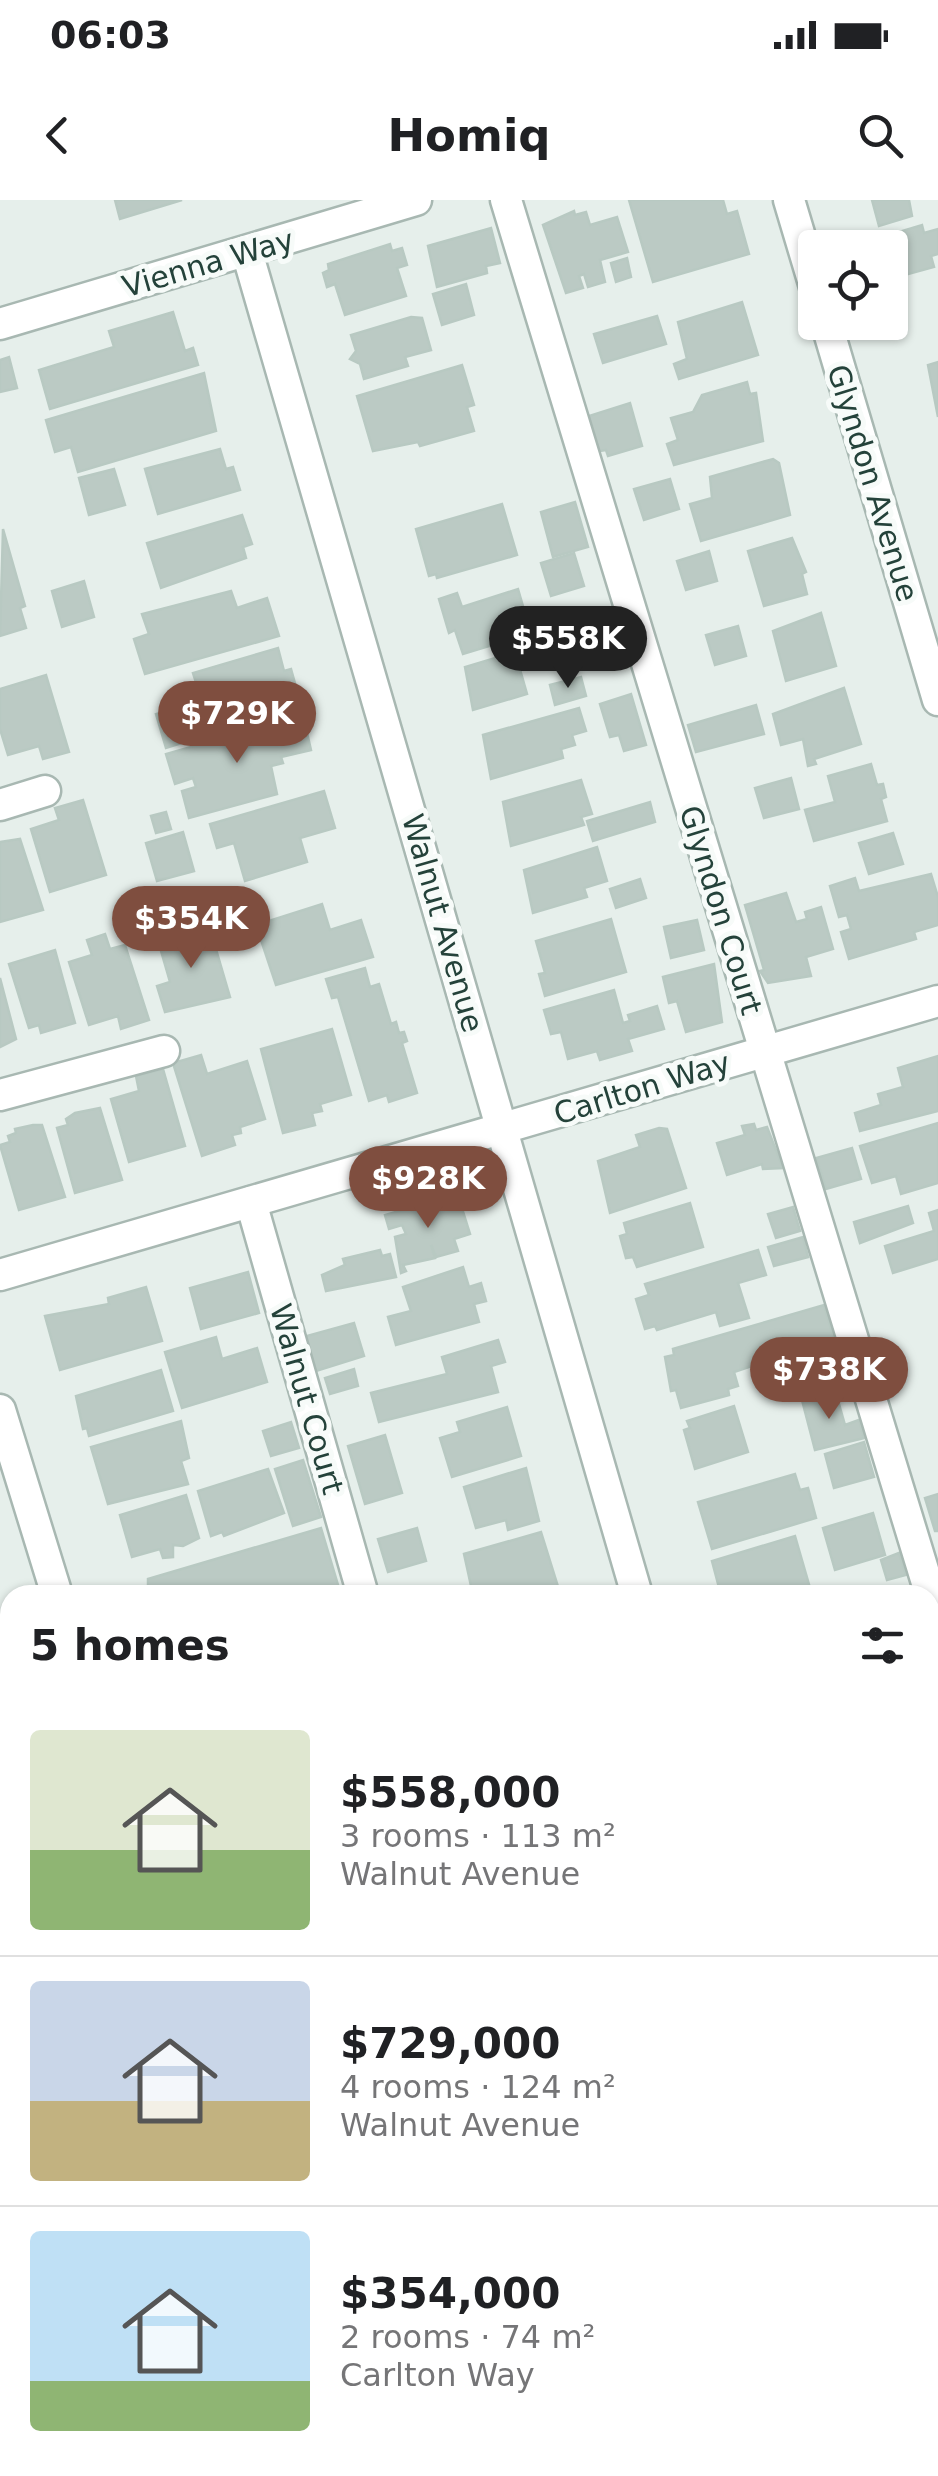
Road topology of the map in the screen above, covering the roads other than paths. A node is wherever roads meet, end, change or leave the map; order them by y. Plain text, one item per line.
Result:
1 (416, 200) edge
2 (506, 200) edge
3 (789, 200) edge
4 (798, 230) edge
5 (246, 252) junction
6 (0, 324) edge
7 (831, 340) edge
8 (938, 700) edge
9 (45, 791) dead end
10 (0, 805) edge
11 (938, 1002) edge
12 (164, 1051) dead end
13 (764, 1052) junction
14 (0, 1095) edge
15 (503, 1130) junction
16 (251, 1202) junction
17 (0, 1275) edge
18 (0, 1410) edge
19 (54, 1585) edge
20 (359, 1585) edge
21 (634, 1585) edge
22 (928, 1585) edge

1 - 5 street, Vienna Way
2 - 13 street, Glyndon Court
3 - 4 street
5 - 6 street, Vienna Way
5 - 15 street, Walnut Avenue
7 - 8 street, Glyndon Avenue
9 - 10 street
11 - 13 street, Carlton Way
12 - 14 street
13 - 15 street, Carlton Way
13 - 22 street, Glyndon Court
15 - 16 street, Carlton Way
15 - 21 street, Walnut Avenue
16 - 17 street, Carlton Way
16 - 20 street, Walnut Court
18 - 19 street

